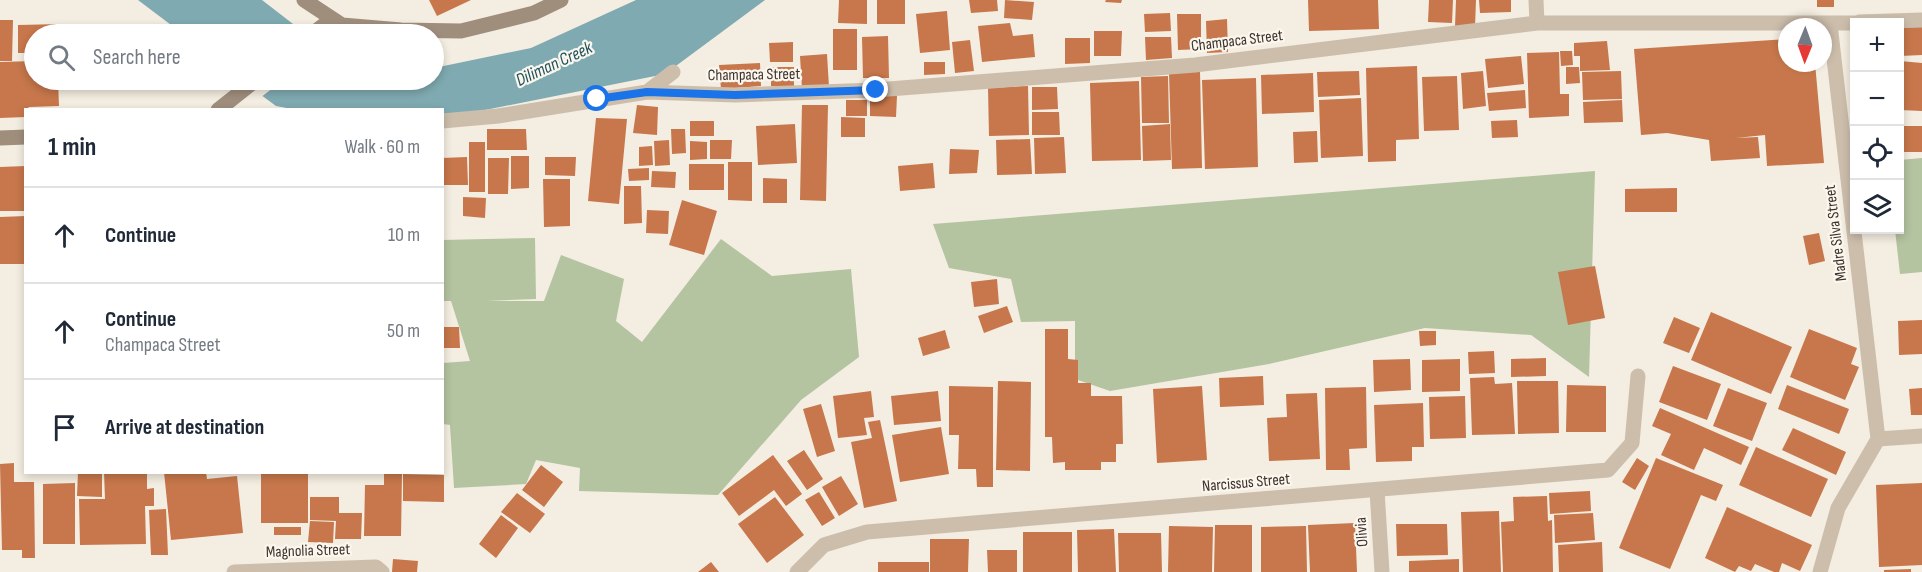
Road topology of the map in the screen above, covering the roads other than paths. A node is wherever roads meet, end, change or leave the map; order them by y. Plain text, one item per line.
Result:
1 (304, 0) edge
2 (561, 0) edge
3 (1536, 0) edge
4 (1922, 20) edge
5 (1904, 21) edge
6 (1537, 23) junction
7 (1850, 23) edge
8 (320, 24) edge
9 (1778, 24) edge
10 (1832, 24) edge
11 (444, 30) edge
12 (1832, 41) edge
13 (673, 72) dead end
14 (243, 90) edge
15 (647, 92) junction
16 (219, 108) edge
17 (444, 121) edge
18 (24, 136) edge
19 (0, 138) edge
20 (1638, 376) dead end
21 (1922, 436) edge
22 (1878, 439) junction
23 (1377, 490) junction
24 (274, 571) edge
25 (234, 572) edge
26 (382, 572) edge
27 (797, 572) edge
28 (1382, 572) edge
29 (1820, 572) edge

1 - 8 street
2 - 11 street
3 - 6 street
4 - 5 street
6 - 9 street, Champaca Street
6 - 15 street, Champaca Street
7 - 10 street, Champaca Street
12 - 22 street, Madre Silva Street
13 - 15 street
14 - 16 street
15 - 17 street, Champaca Street
18 - 19 street
20 - 23 street, Narcissus Street
21 - 22 street
22 - 29 street
23 - 27 street, Narcissus Street
23 - 28 street, Olivia
24 - 25 street, Magnolia Street
24 - 26 street, Magnolia Street

